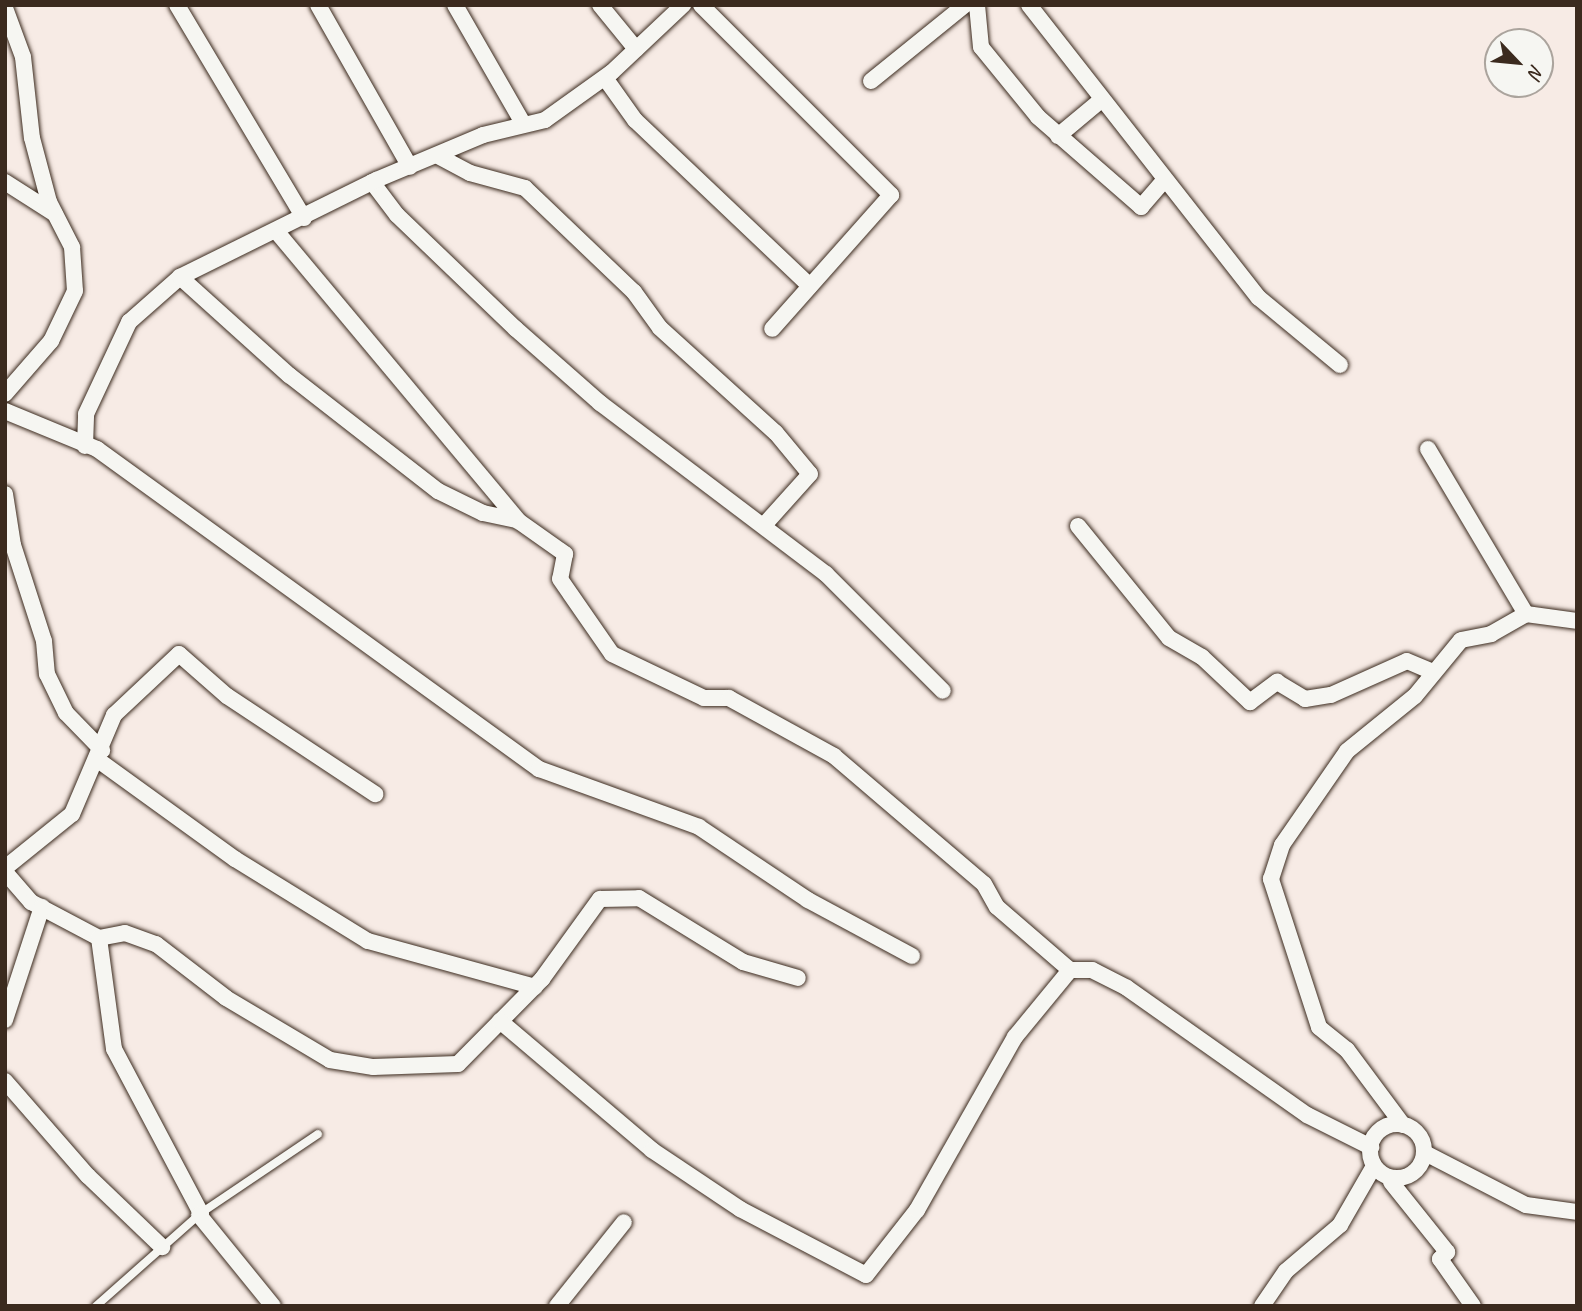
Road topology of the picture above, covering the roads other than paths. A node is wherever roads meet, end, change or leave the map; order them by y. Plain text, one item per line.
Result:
1 (177, 5) edge
2 (318, 5) edge
3 (455, 5) edge
4 (600, 5) edge
5 (683, 5) edge
6 (701, 5) edge
7 (965, 5) edge
8 (977, 5) edge
9 (1029, 5) edge
10 (5, 8) edge
11 (636, 49) junction
12 (605, 78) junction
13 (870, 81) dead end
14 (1101, 100) junction
15 (524, 125) junction
16 (1058, 136) junction
17 (438, 156) junction
18 (410, 167) junction
19 (5, 182) edge
20 (372, 182) junction
21 (1163, 182) junction
22 (55, 214) junction
23 (304, 218) junction
24 (277, 232) junction
25 (180, 277) junction
26 (810, 286) junction
27 (772, 330) dead end
28 (1340, 365) dead end
29 (5, 394) edge
30 (5, 411) edge
31 (85, 446) junction
32 (1428, 449) dead end
33 (5, 494) edge
34 (519, 521) junction
35 (764, 525) junction
36 (1077, 526) dead end
37 (1526, 614) junction
38 (1577, 621) edge
39 (1431, 671) junction
40 (943, 691) dead end
41 (100, 755) junction
42 (375, 794) dead end
43 (5, 870) edge
44 (42, 908) junction
45 (99, 938) junction
46 (912, 956) dead end
47 (1070, 970) junction
48 (798, 978) dead end
49 (534, 987) junction
50 (5, 1020) edge
51 (500, 1021) junction
52 (5, 1081) edge
53 (1404, 1125) junction
54 (318, 1134) dead end
55 (1371, 1147) junction
56 (1427, 1154) junction
57 (1374, 1166) junction
58 (1391, 1182) junction
59 (1577, 1212) edge
60 (200, 1214) junction
61 (624, 1222) dead end
62 (162, 1247) junction
63 (96, 1306) edge
64 (273, 1306) edge
65 (557, 1306) edge
66 (1262, 1306) edge
67 (1473, 1306) edge

1 - 23 street
2 - 18 street
3 - 15 street
4 - 11 street
5 - 11 street
6 - 26 street
7 - 13 street
8 - 16 street
9 - 14 street
10 - 22 street
11 - 12 street
12 - 15 street
12 - 26 street
14 - 16 street
14 - 21 street
15 - 17 street
16 - 21 street
17 - 18 street
17 - 35 street
18 - 20 street
19 - 22 street
20 - 23 street
20 - 35 street
21 - 28 street
22 - 29 street
23 - 24 street
24 - 25 street
24 - 34 street
25 - 31 street
25 - 34 street
26 - 27 street
30 - 31 street
31 - 46 street
32 - 37 street
33 - 41 street
34 - 47 street
35 - 40 street
36 - 39 street
37 - 38 street
37 - 39 street
39 - 53 street
41 - 42 street
41 - 43 street
41 - 49 street
43 - 44 street
44 - 45 street
44 - 50 street
45 - 51 street
45 - 60 street
47 - 51 street
47 - 55 street
48 - 49 street
49 - 51 street
52 - 62 street
53 - 55 street
53 - 56 street
54 - 60 lane
55 - 57 street
56 - 58 street
56 - 59 street
57 - 58 street
57 - 66 street
58 - 67 street
60 - 62 lane
60 - 64 street
61 - 65 street
62 - 63 lane

